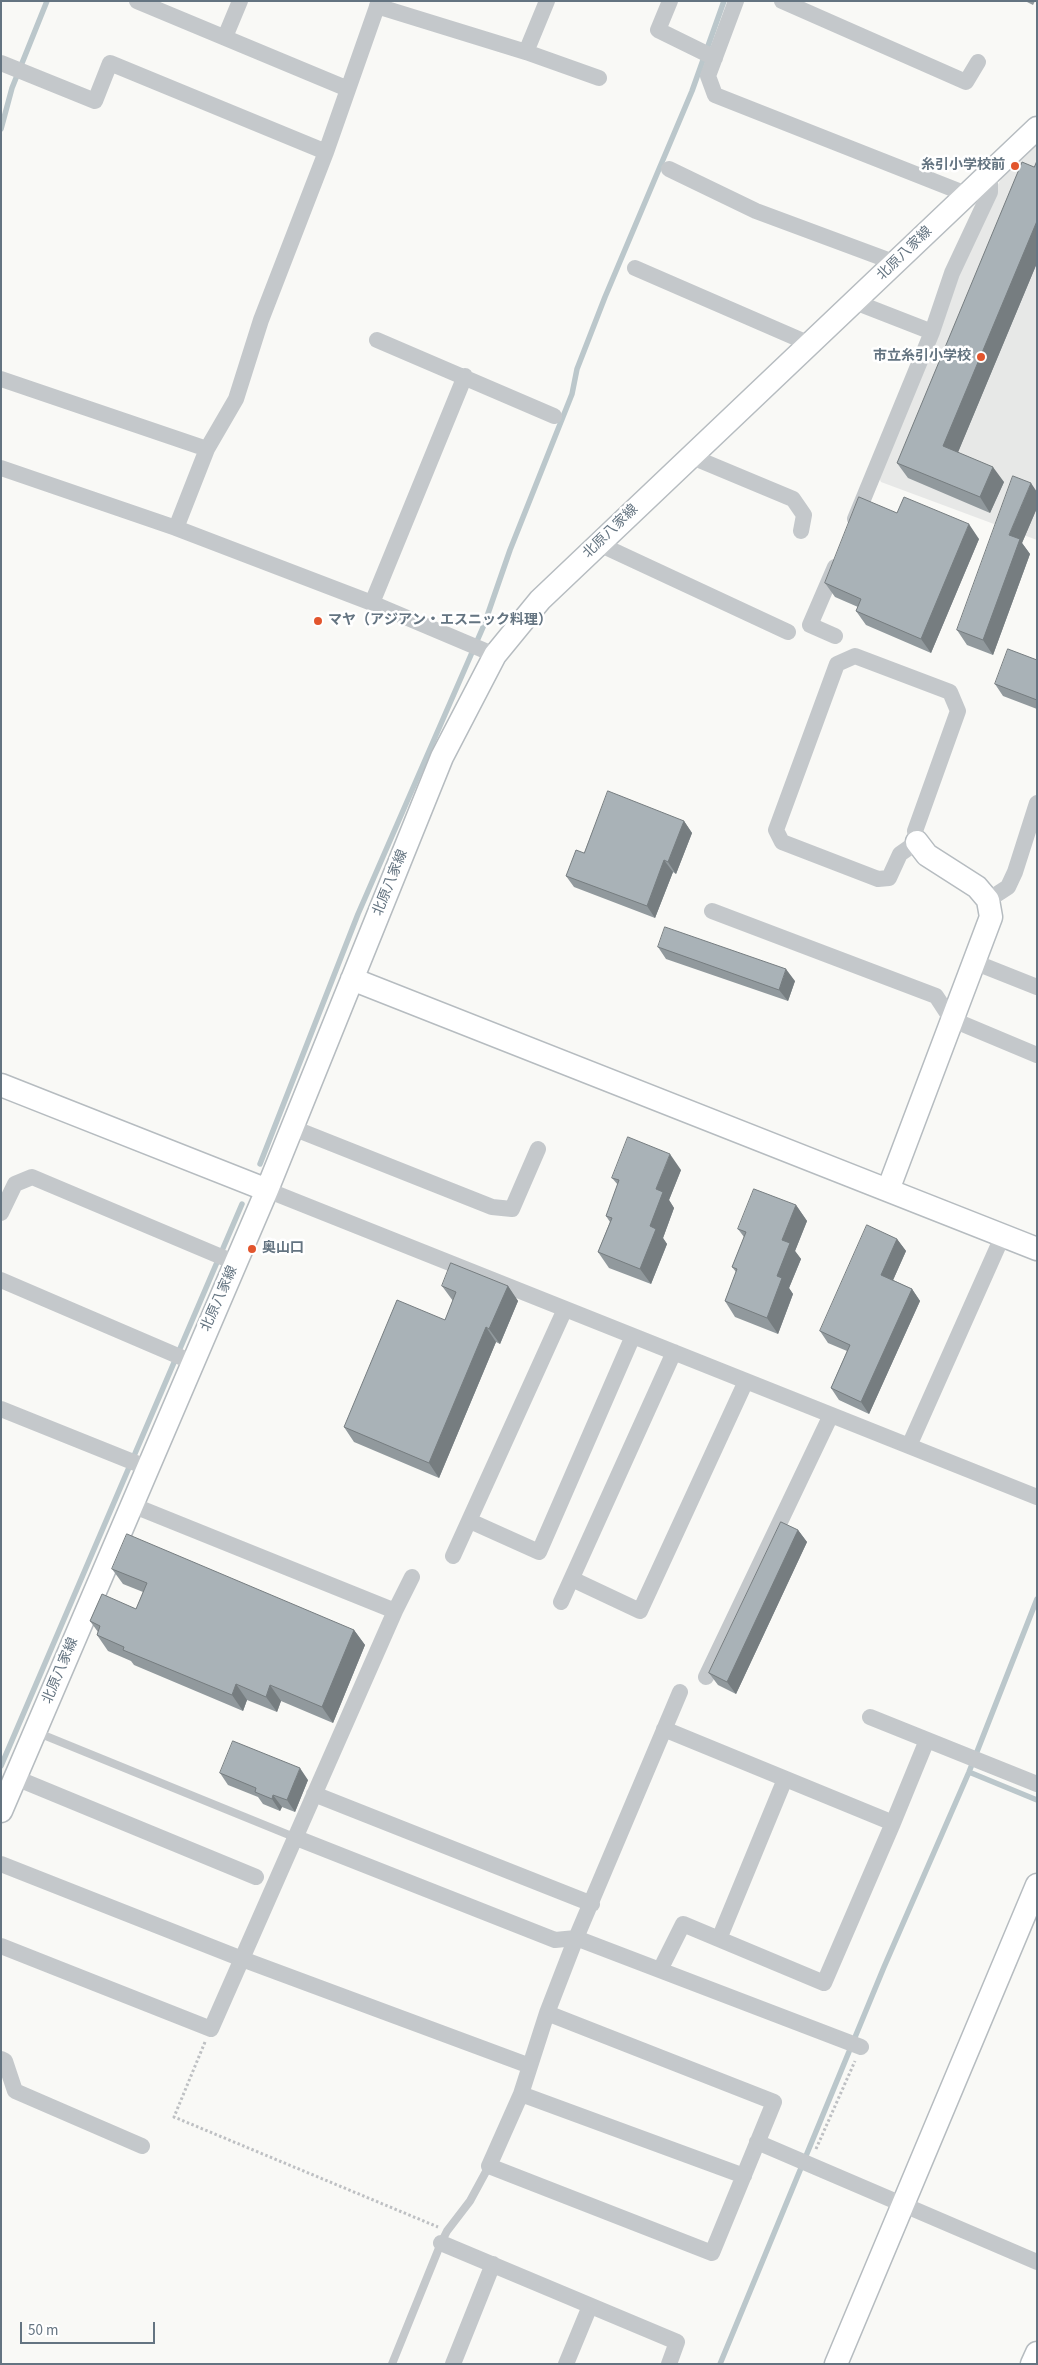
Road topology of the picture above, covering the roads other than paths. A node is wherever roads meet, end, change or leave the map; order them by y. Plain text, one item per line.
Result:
1 (137, 1) edge
2 (240, 1) edge
3 (547, 1) edge
4 (670, 1) edge
5 (736, 1) edge
6 (782, 1) edge
7 (378, 4) edge
8 (225, 36) junction
9 (526, 52) junction
10 (715, 58) junction
11 (978, 62) dead end
12 (1, 63) edge
13 (599, 78) dead end
14 (348, 89) junction
15 (1037, 128) edge
16 (326, 152) junction
17 (669, 170) dead end
18 (990, 171) junction
19 (966, 194) junction
20 (896, 263) junction
21 (634, 268) dead end
22 (855, 302) junction
23 (932, 332) junction
24 (377, 340) dead end
25 (810, 344) junction
26 (466, 376) junction
27 (1, 379) edge
28 (554, 416) dead end
29 (207, 449) junction
30 (690, 456) junction
31 (1, 468) edge
32 (176, 528) junction
33 (801, 531) dead end
34 (848, 535) edge
35 (599, 544) junction
36 (841, 553) edge
37 (372, 603) junction
38 (788, 632) dead end
39 (834, 636) dead end
40 (495, 655) junction
41 (1037, 803) edge
42 (917, 842) junction
43 (1030, 848) edge
44 (988, 900) junction
45 (712, 911) dead end
46 (974, 962) junction
47 (352, 979) junction
48 (1037, 987) edge
49 (951, 1019) junction
50 (1037, 1056) edge
51 (1, 1085) edge
52 (292, 1128) junction
53 (538, 1149) dead end
54 (267, 1190) junction
55 (888, 1190) junction
56 (1, 1213) edge
57 (1003, 1235) junction
58 (1037, 1249) edge
59 (236, 1263) junction
60 (1, 1280) edge
61 (565, 1309) junction
62 (633, 1336) junction
63 (674, 1352) junction
64 (192, 1362) junction
65 (746, 1381) junction
66 (1, 1409) edge
67 (831, 1415) junction
68 (909, 1446) junction
69 (148, 1468) junction
70 (1037, 1497) edge
71 (132, 1505) junction
72 (470, 1521) junction
73 (452, 1556) dead end
74 (412, 1577) dead end
75 (572, 1579) junction
76 (561, 1602) dead end
77 (395, 1611) junction
78 (706, 1677) dead end
79 (680, 1692) dead end
80 (870, 1717) dead end
81 (664, 1729) junction
82 (34, 1732) junction
83 (927, 1740) junction
84 (16, 1778) junction
85 (785, 1779) junction
86 (1037, 1784) edge
87 (314, 1794) junction
88 (1, 1811) edge
89 (893, 1823) junction
90 (294, 1837) junction
91 (1, 1864) edge
92 (256, 1876) dead end
93 (1037, 1885) edge
94 (592, 1904) junction
95 (576, 1938) junction
96 (719, 1939) junction
97 (1, 1946) edge
98 (242, 1959) junction
99 (660, 1970) junction
100 (547, 2013) junction
101 (862, 2047) road end
102 (1, 2059) edge
103 (530, 2066) junction
104 (521, 2094) junction
105 (757, 2142) junction
106 (142, 2146) dead end
107 (489, 2166) junction
108 (744, 2176) junction
109 (903, 2205) junction
110 (444, 2237) junction
111 (1037, 2262) edge
112 (492, 2264) junction
113 (590, 2306) junction
114 (1037, 2353) edge
115 (392, 2364) edge
116 (453, 2364) edge
117 (566, 2364) edge
118 (669, 2364) edge
119 (836, 2364) edge
120 (1032, 2364) edge

1 - 8 street
2 - 8 street
3 - 9 street
4 - 10 street
5 - 10 street
6 - 11 street
7 - 9 street
7 - 14 street
8 - 14 street
9 - 13 street
10 - 19 street
12 - 16 street
14 - 16 street
15 - 18 main road, 北原八家線
16 - 29 street
17 - 20 street
18 - 19 main road, 北原八家線
18 - 23 street
19 - 20 main road, 北原八家線
20 - 22 main road, 北原八家線
21 - 25 street
22 - 23 street
22 - 25 main road, 北原八家線
23 - 34 street
24 - 26 street
25 - 30 main road, 北原八家線
26 - 28 street
26 - 37 street
27 - 29 street
29 - 32 street
30 - 33 street
30 - 35 main road, 北原八家線
31 - 32 street
32 - 37 street
35 - 38 street
35 - 40 main road, 北原八家線
36 - 39 street
37 - 40 street
40 - 47 main road, 北原八家線
41 - 43 street
42 - 42 street
42 - 44 main road
43 - 44 street
44 - 46 main road
45 - 49 street
46 - 48 street
46 - 49 main road
47 - 52 main road, 北原八家線
47 - 55 main road
49 - 50 street
49 - 55 main road
51 - 54 main road
52 - 53 street
52 - 54 main road, 北原八家線
54 - 59 main road, 北原八家線
54 - 61 street
55 - 57 main road
56 - 59 street
57 - 58 main road
57 - 68 street
59 - 64 main road, 北原八家線
60 - 64 street
61 - 62 street
61 - 72 street
62 - 63 street
62 - 72 street
63 - 65 street
63 - 75 street
64 - 69 main road, 北原八家線
65 - 67 street
65 - 75 street
66 - 69 street
67 - 68 street
67 - 78 street
68 - 70 street
69 - 71 main road, 北原八家線
71 - 77 street
71 - 82 main road, 北原八家線
72 - 73 street
74 - 77 street
75 - 76 street
77 - 87 street
79 - 81 street
80 - 83 street
81 - 85 street
81 - 94 street
82 - 84 main road, 北原八家線
82 - 90 lane
83 - 86 street
83 - 89 street
84 - 88 main road, 北原八家線
84 - 92 street
85 - 89 street
85 - 96 street
87 - 90 street
87 - 94 street
89 - 96 street
90 - 95 street
90 - 98 street
91 - 98 street
93 - 109 main road
94 - 95 street
95 - 99 street
95 - 100 street
96 - 99 street
97 - 98 street
98 - 103 street
99 - 101 street
100 - 103 street
100 - 105 street
102 - 106 street
103 - 104 street
104 - 107 street
104 - 108 street
105 - 108 street
105 - 109 street
107 - 108 street
107 - 110 lane
109 - 111 street
109 - 119 main road
110 - 112 street
110 - 115 lane
112 - 113 street
112 - 116 street
113 - 117 street
113 - 118 street
114 - 120 main road

